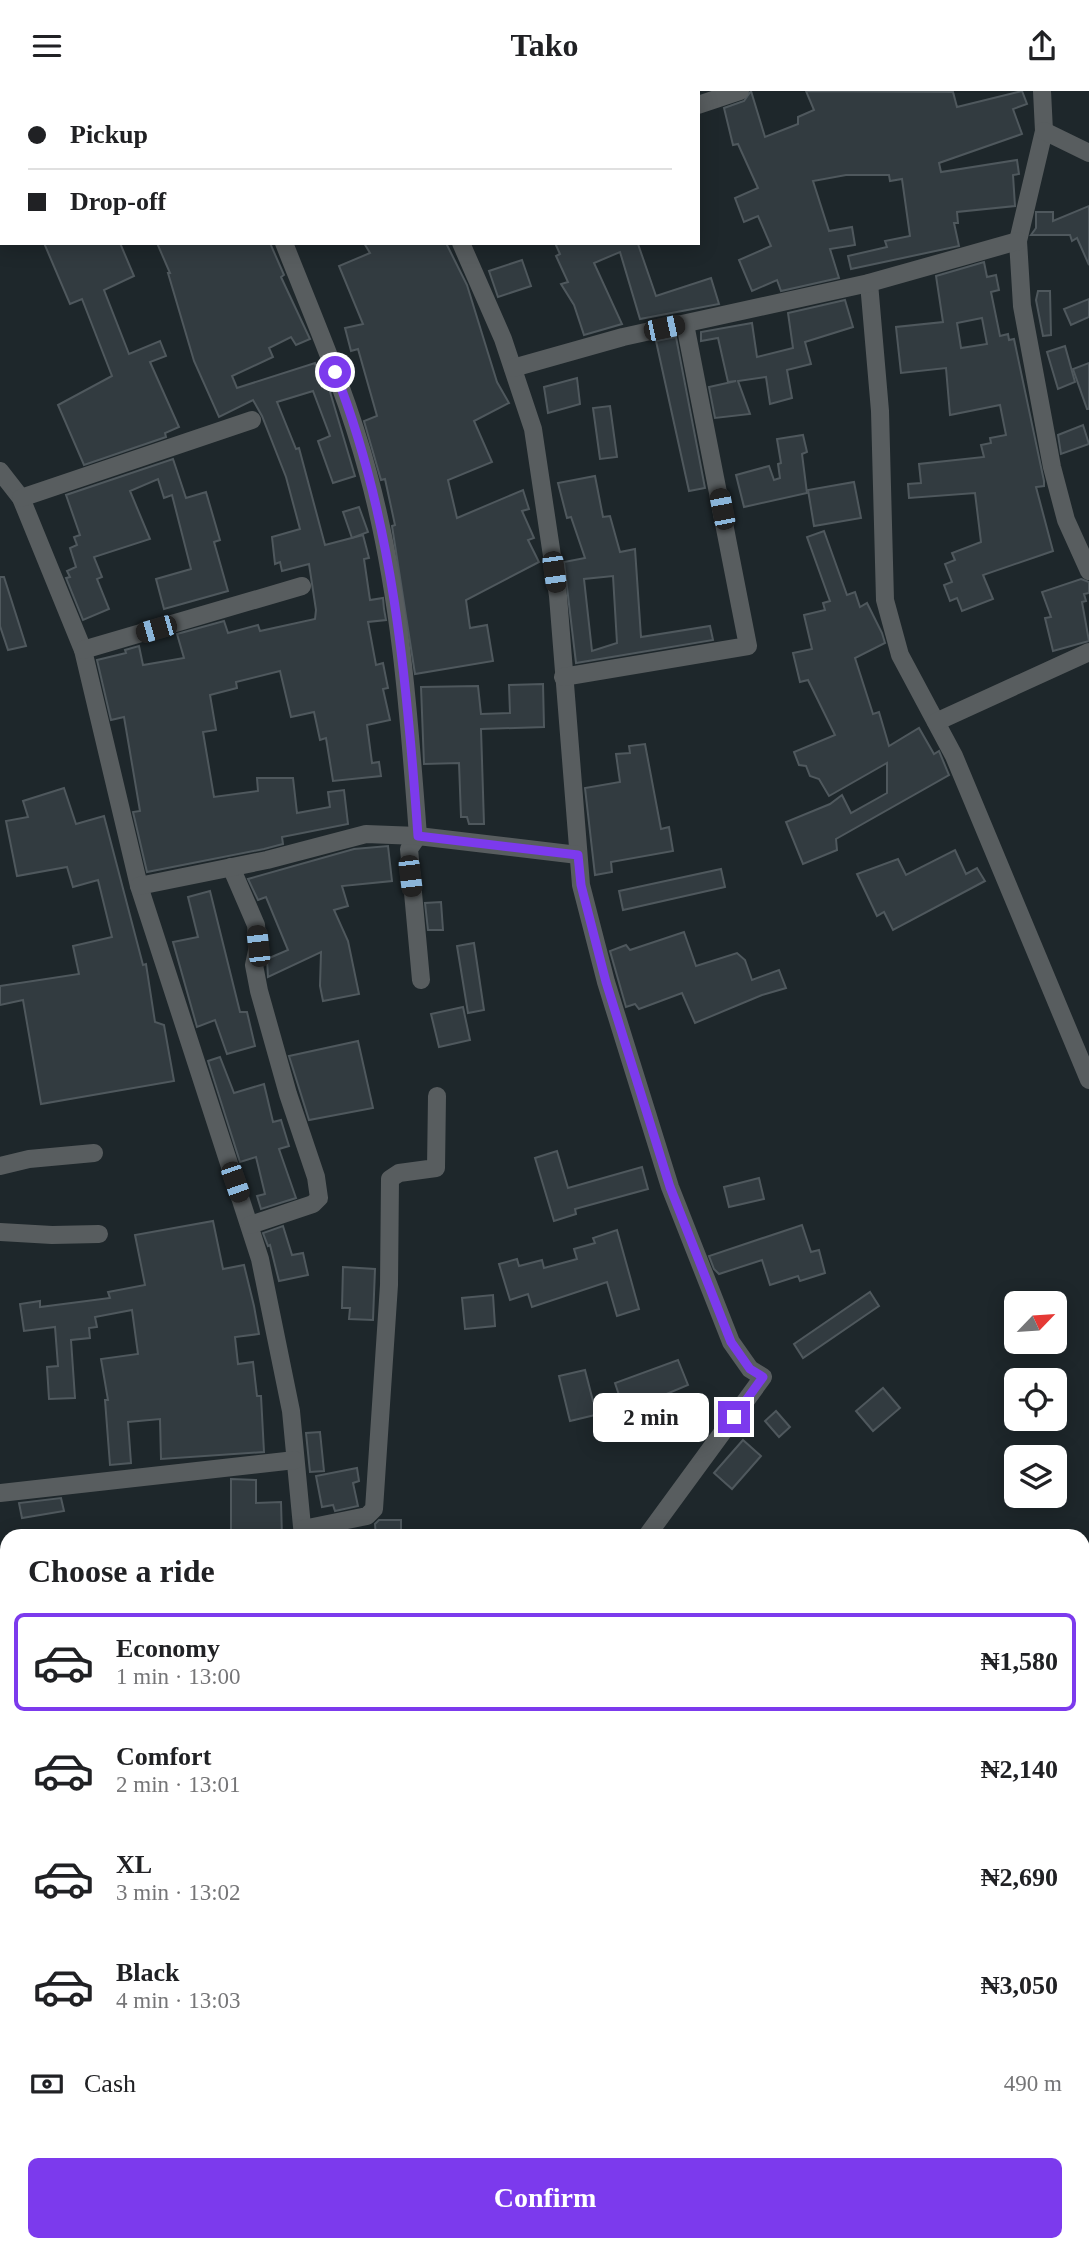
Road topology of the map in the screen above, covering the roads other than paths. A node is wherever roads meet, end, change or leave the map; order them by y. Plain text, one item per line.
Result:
1 (740, 91) edge
2 (1042, 91) edge
3 (700, 104) edge
4 (1044, 131) junction
5 (1089, 153) edge
6 (1018, 241) junction
7 (285, 245) edge
8 (462, 245) edge
9 (869, 283) junction
10 (685, 324) junction
11 (513, 368) junction
12 (252, 420) dead end
13 (0, 471) edge
14 (21, 498) junction
15 (1089, 571) edge
16 (302, 586) dead end
17 (83, 650) junction
18 (1089, 652) edge
19 (564, 677) junction
20 (936, 722) junction
21 (418, 836) junction
22 (578, 855) junction
23 (231, 867) junction
24 (139, 886) junction
25 (421, 980) dead end
26 (1089, 1080) edge
27 (438, 1096) dead end
28 (94, 1153) dead end
29 (0, 1166) edge
30 (250, 1225) junction
31 (0, 1232) edge
32 (99, 1234) dead end
33 (295, 1460) junction
34 (0, 1493) edge
35 (303, 1529) edge
36 (317, 1529) edge
37 (652, 1529) edge

1 - 3 street
2 - 4 street
4 - 5 street
4 - 6 street
6 - 9 street
6 - 15 street
7 - 21 street
8 - 11 street
9 - 10 street
9 - 20 street
10 - 11 street
10 - 19 street
11 - 19 street
12 - 14 street
13 - 14 street
14 - 17 street
16 - 17 street
17 - 24 street
18 - 20 street
19 - 22 street
20 - 26 street
21 - 22 street
21 - 23 street
21 - 25 street
22 - 37 street
23 - 24 street
23 - 30 street
24 - 30 street
27 - 36 street
28 - 29 street
30 - 33 street
31 - 32 street
33 - 34 street
33 - 35 street

